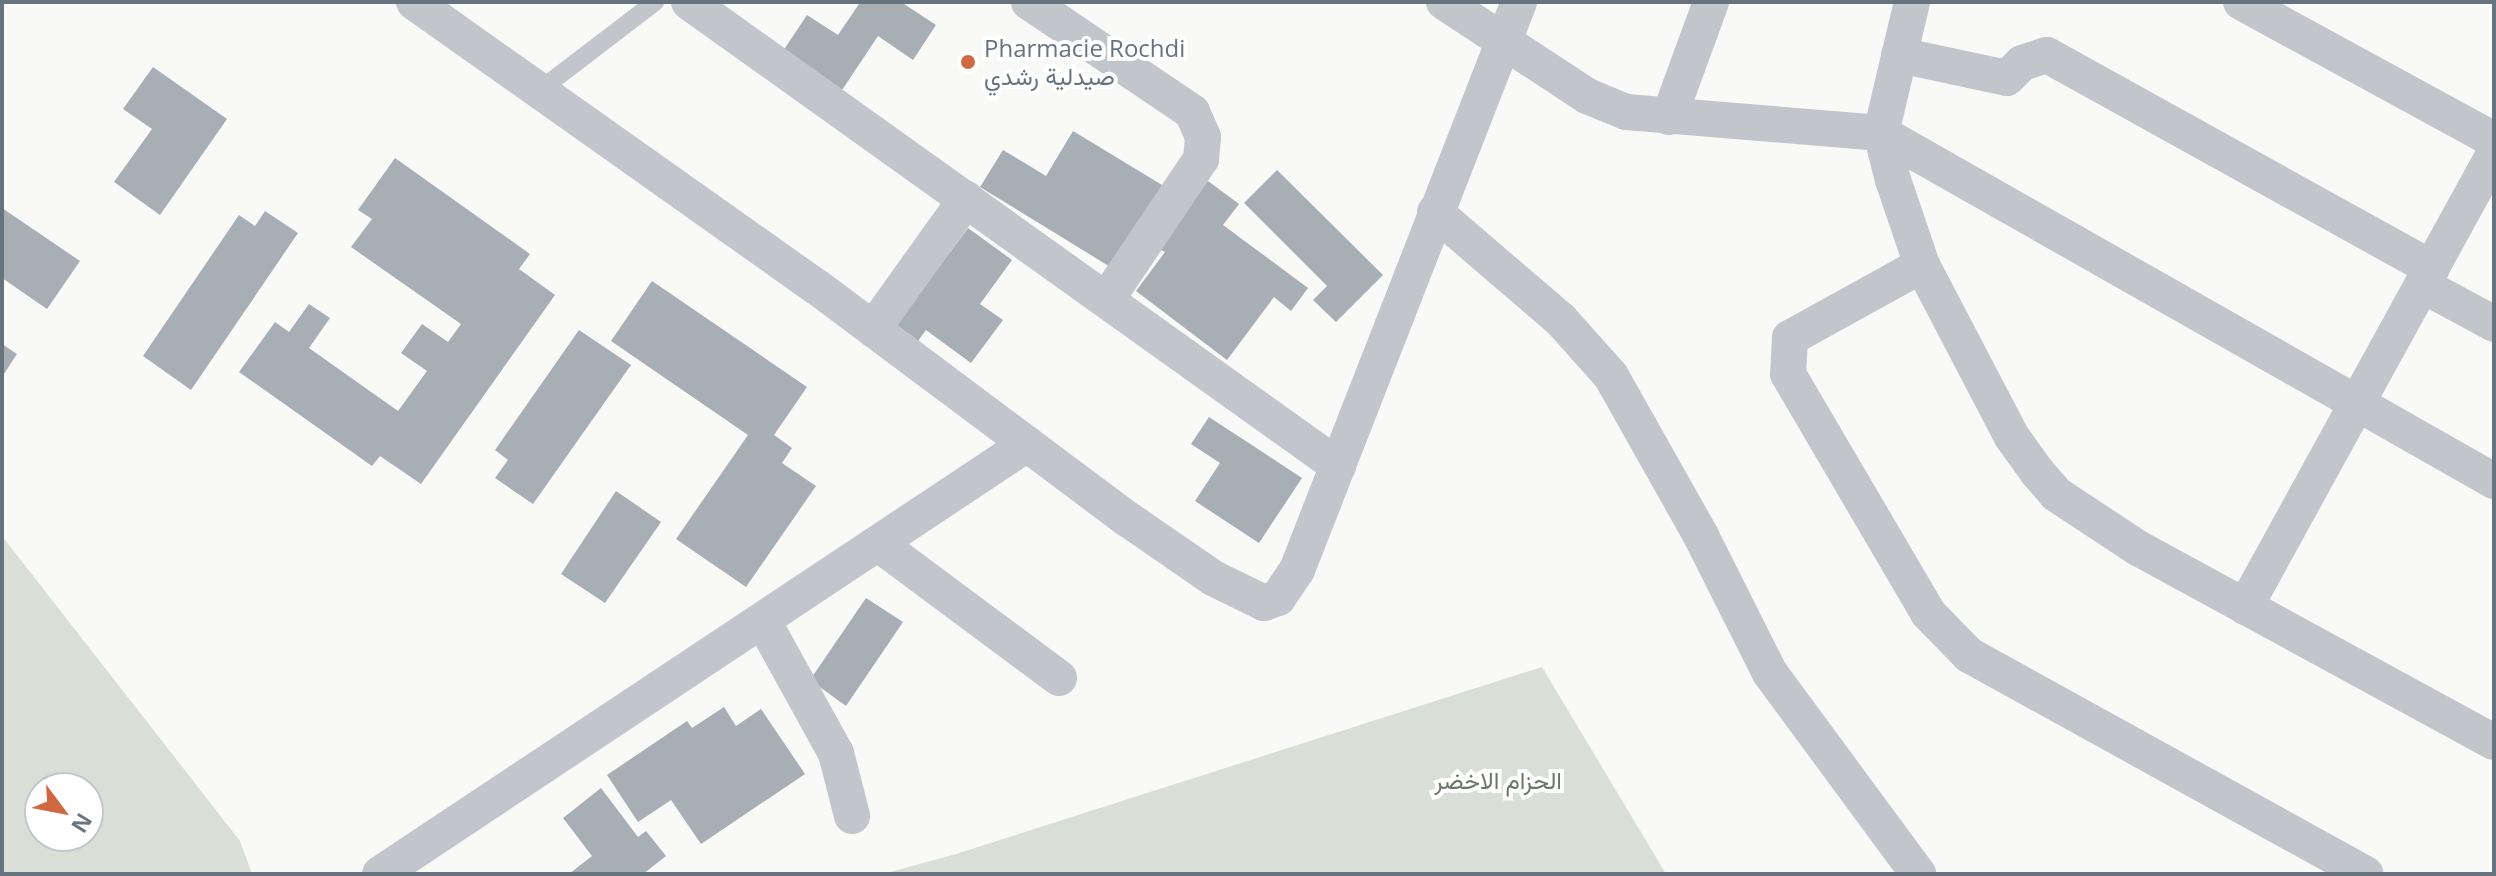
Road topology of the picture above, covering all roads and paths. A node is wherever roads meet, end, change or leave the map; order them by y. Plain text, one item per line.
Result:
1 (414, 2) edge
2 (655, 2) edge
3 (689, 2) edge
4 (1029, 2) edge
5 (1444, 2) edge
6 (1519, 2) edge
7 (1711, 2) edge
8 (1912, 2) edge
9 (2241, 2) edge
10 (1500, 42) junction
11 (1899, 55) junction
12 (540, 90) junction
13 (1669, 117) junction
14 (1881, 133) junction
15 (2494, 140) edge
16 (2494, 154) edge
17 (966, 199) junction
18 (1435, 212) junction
19 (1922, 265) junction
20 (2427, 276) junction
21 (1107, 299) junction
22 (2494, 324) edge
23 (873, 329) junction
24 (2356, 406) junction
25 (1027, 444) junction
26 (1338, 466) junction
27 (2494, 481) edge
28 (880, 545) junction
29 (2245, 607) junction
30 (763, 621) junction
31 (1059, 678) dead end
32 (2494, 742) edge
33 (852, 816) dead end
34 (1923, 872) edge
35 (380, 874) edge
36 (2365, 874) edge

1 - 12 street
2 - 12 lane
3 - 17 street
4 - 21 street
5 - 10 street
6 - 10 street
7 - 13 street
8 - 11 street
9 - 15 street
10 - 13 street
10 - 18 street
11 - 14 street
11 - 20 street
12 - 23 street
13 - 14 street
14 - 19 street
14 - 24 street
16 - 20 street
17 - 21 street
17 - 23 street
18 - 26 street
18 - 34 street
19 - 29 street
19 - 36 street
20 - 22 street
20 - 24 street
21 - 26 street
23 - 25 street
24 - 27 street
24 - 29 street
25 - 26 street
25 - 28 street
28 - 30 street
28 - 31 street
29 - 32 street
30 - 33 street
30 - 35 street

